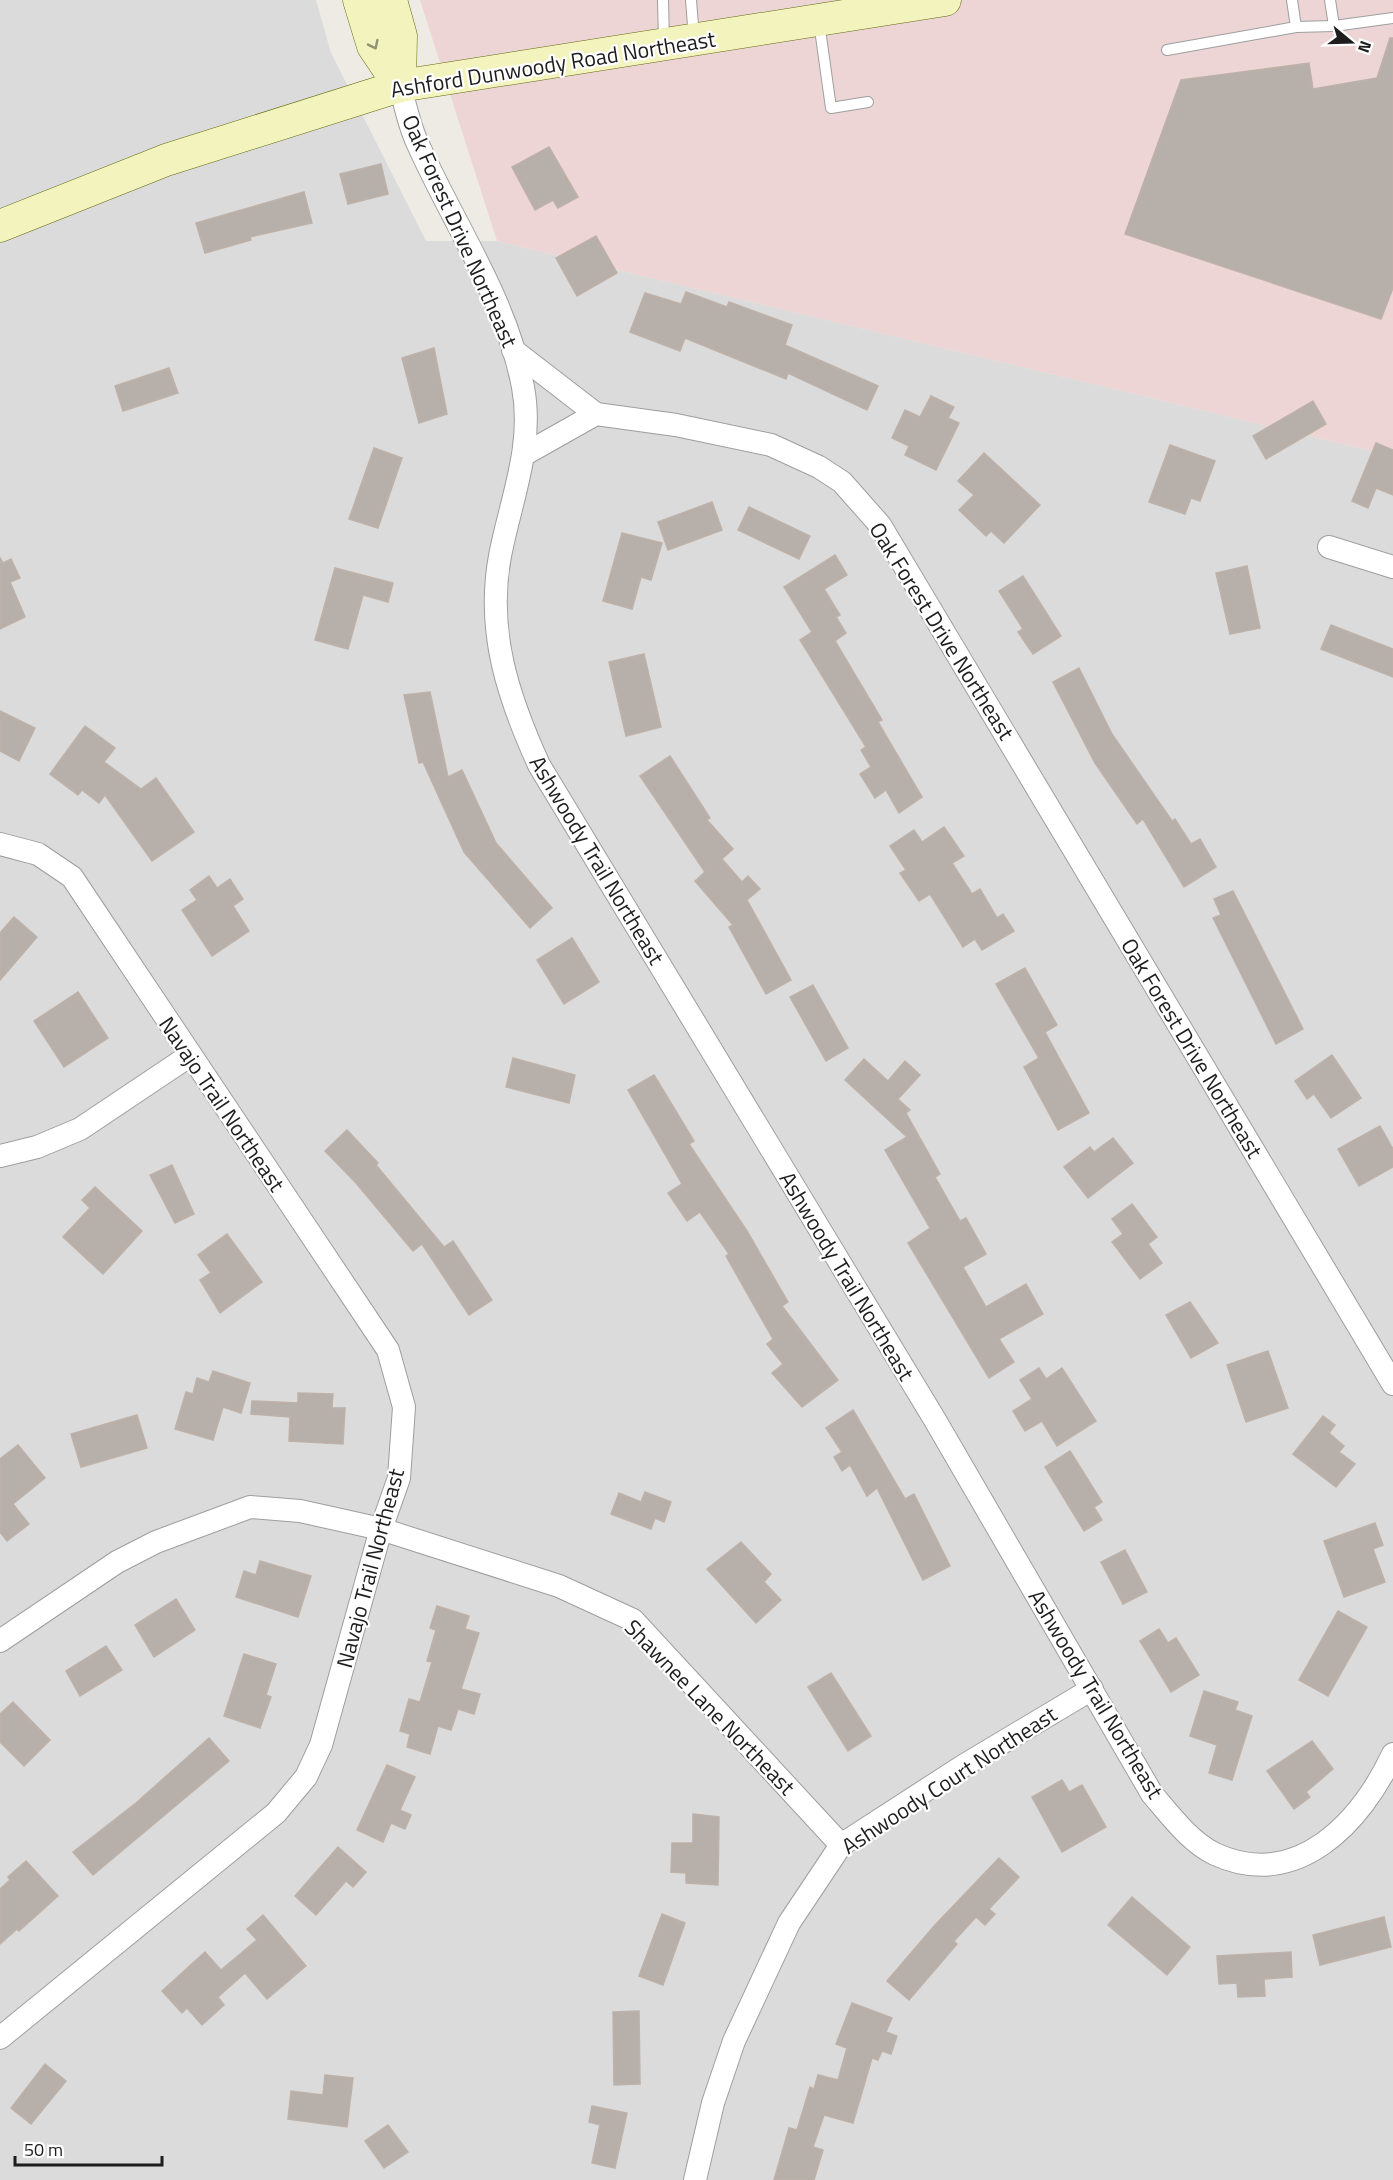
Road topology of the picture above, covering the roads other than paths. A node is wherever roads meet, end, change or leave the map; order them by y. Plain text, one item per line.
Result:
1 (359, 0) edge
2 (391, 0) edge
3 (663, 0) edge
4 (692, 0) edge
5 (945, 0) edge
6 (1292, 0) edge
7 (1330, 0) edge
8 (1393, 18) edge
9 (819, 22) junction
10 (1334, 26) junction
11 (1296, 27) junction
12 (679, 43) junction
13 (1167, 50) dead end
14 (400, 86) junction
15 (868, 102) dead end
16 (0, 226) edge
17 (513, 350) junction
18 (596, 414) junction
19 (525, 454) junction
20 (1329, 547) dead end
21 (1393, 567) edge
22 (0, 844) edge
23 (189, 1056) junction
24 (0, 1156) edge
25 (1393, 1384) edge
26 (381, 1529) junction
27 (0, 1641) edge
28 (1092, 1689) junction
29 (1393, 1754) edge
30 (841, 1845) junction
31 (0, 2038) edge
32 (695, 2180) edge

1 -> 14 main road
2 - 14 main road
3 - 12 lane
4 - 12 lane
5 - 9 main road, Ashford Dunwoody Road Northeast
6 - 11 lane
7 - 10 lane
8 - 10 lane
9 - 12 main road, Ashford Dunwoody Road Northeast
9 - 15 lane
10 - 11 lane
11 - 13 lane
12 - 14 main road, Ashford Dunwoody Road Northeast
14 - 16 main road, Ashford Dunwoody Road Northeast
14 - 17 street, Oak Forest Drive Northeast
17 - 18 street
17 - 19 street, Oak Forest Drive Northeast
18 - 19 street
18 - 25 street, Oak Forest Drive Northeast
19 - 28 street, Ashwoody Trail Northeast
20 - 21 street
22 - 23 street, Navajo Trail Northeast
23 - 24 street
23 - 26 street, Navajo Trail Northeast
26 - 27 street, Shawnee Lane Northeast
26 - 30 street, Shawnee Lane Northeast
26 - 31 street, Navajo Trail Northeast
28 - 29 street, Ashwoody Trail Northeast
28 - 30 street, Ashwoody Court Northeast
30 - 32 street, Ashwoody Court Northeast

